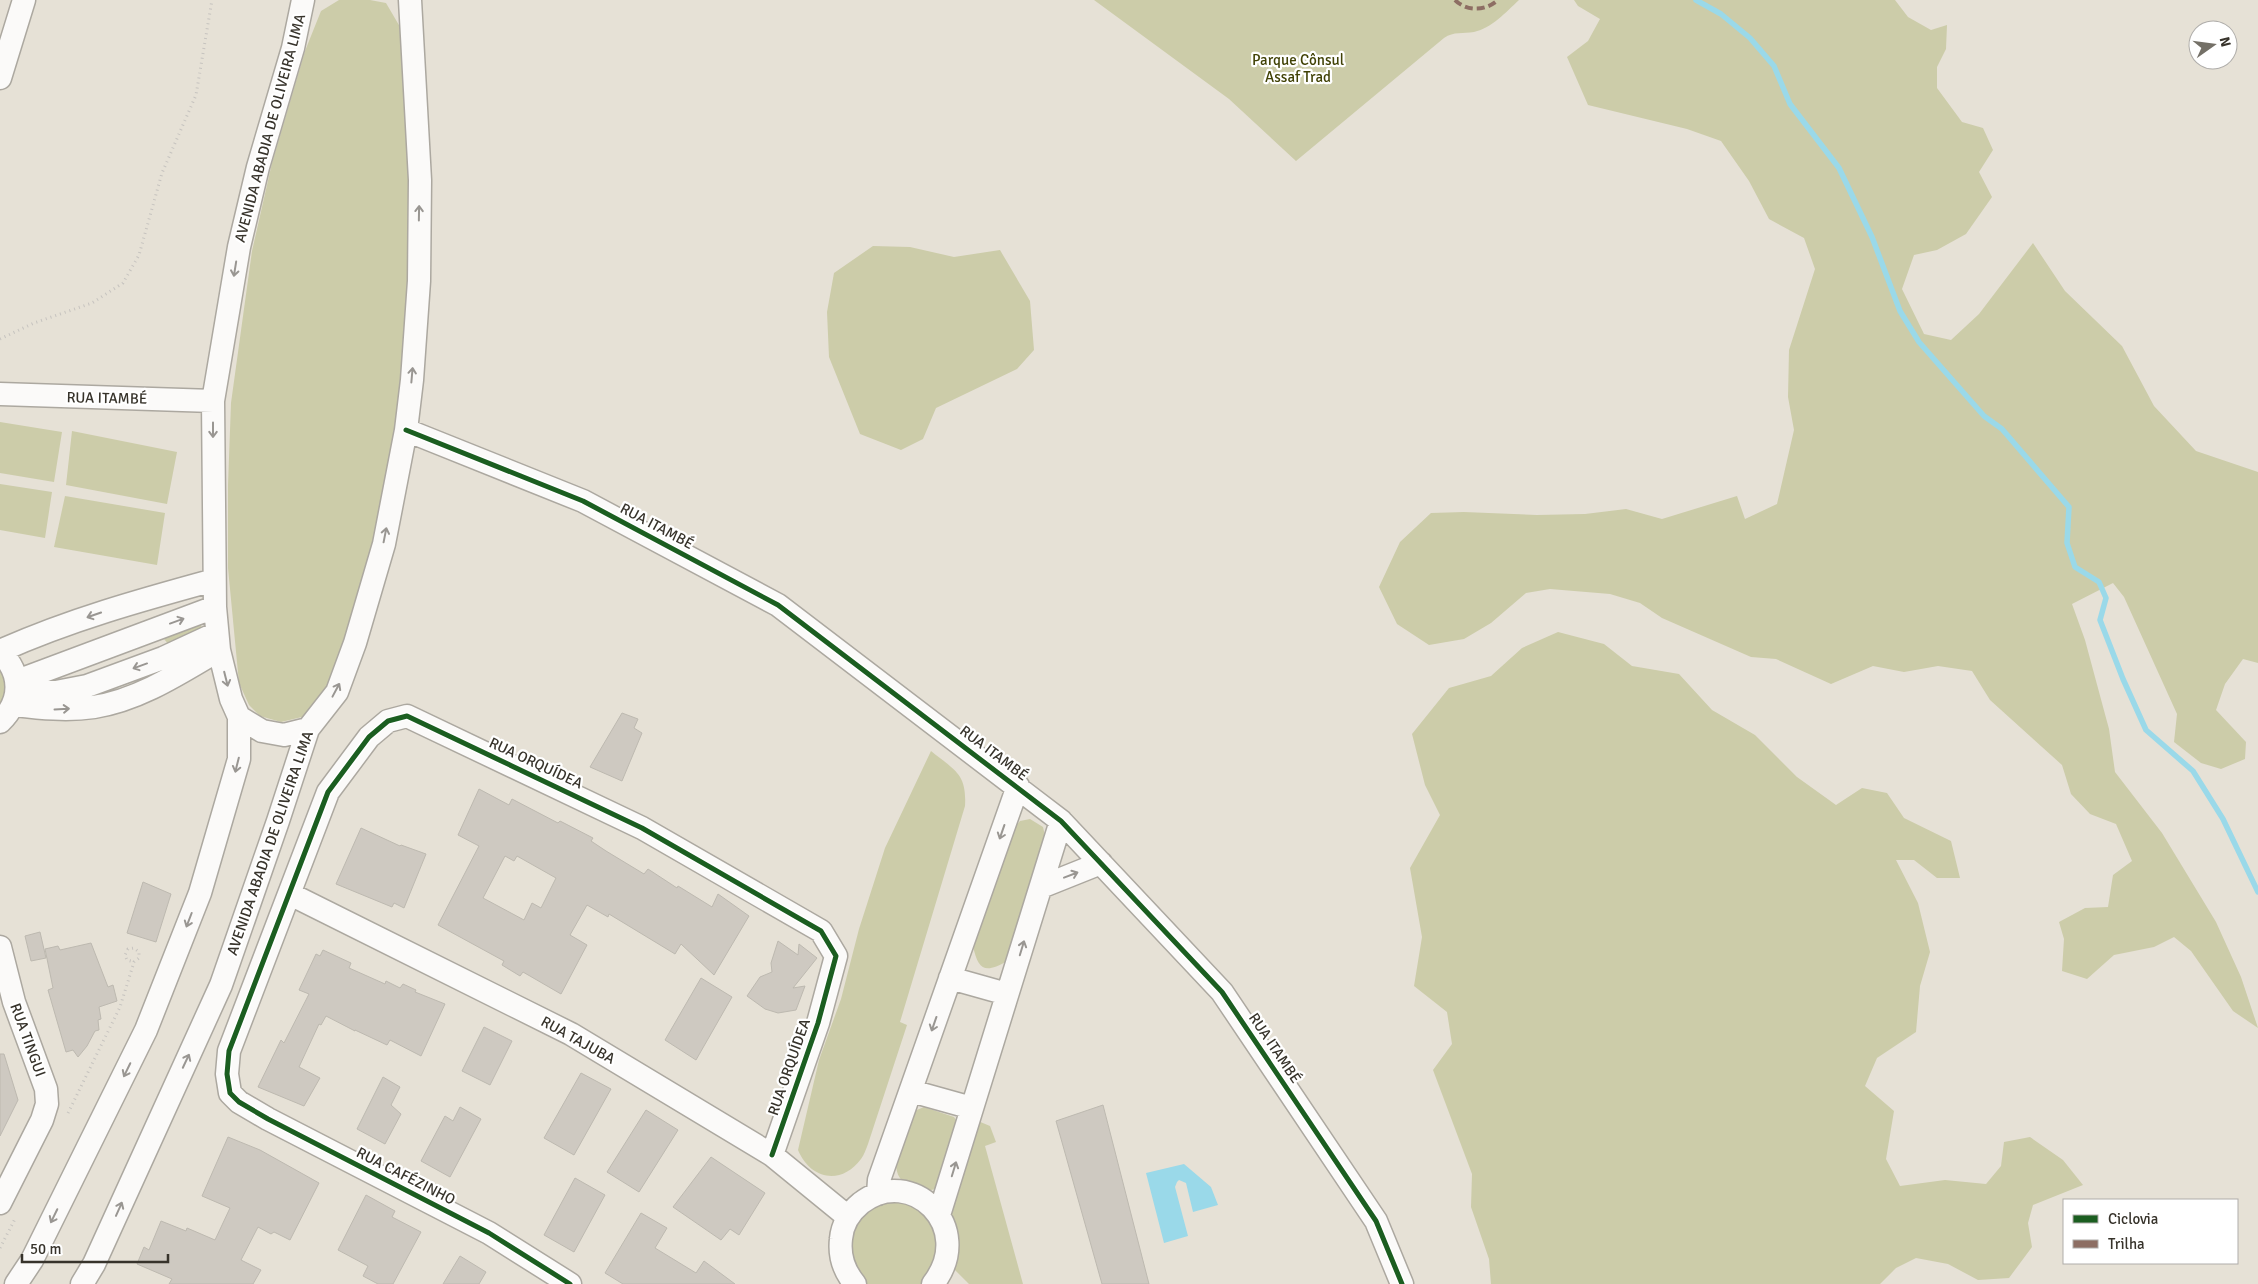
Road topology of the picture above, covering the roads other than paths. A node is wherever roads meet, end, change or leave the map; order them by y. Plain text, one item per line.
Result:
1 (24, 0) edge
2 (410, 0) edge
3 (304, 1) edge
4 (0, 78) edge
5 (0, 394) edge
6 (213, 401) junction
7 (406, 430) junction
8 (214, 580) junction
9 (140, 600) junction
10 (214, 607) junction
11 (153, 630) junction
12 (218, 642) junction
13 (0, 652) edge
14 (163, 658) junction
15 (90, 697) junction
16 (12, 700) edge
17 (238, 717) junction
18 (308, 729) junction
19 (1018, 786) junction
20 (1061, 821) junction
21 (1101, 863) junction
22 (1041, 886) junction
23 (290, 894) junction
24 (0, 947) edge
25 (950, 978) junction
26 (1006, 994) junction
27 (910, 1091) junction
28 (230, 1093) joint
29 (972, 1108) junction
30 (772, 1155) junction
31 (878, 1194) junction
32 (8, 1209) edge
33 (939, 1215) junction
34 (848, 1217) junction
35 (944, 1280) edge
36 (16, 1284) edge
37 (82, 1284) edge
38 (570, 1284) edge
39 (855, 1284) edge
40 (1402, 1284) edge

1 - 4 street
7 -> 2 street, AVENIDA ABADIA DE OLIVEIRA LIMA
3 -> 6 street, AVENIDA ABADIA DE OLIVEIRA LIMA
5 - 6 street, RUA ITAMBÉ
6 -> 8 street, AVENIDA ABADIA DE OLIVEIRA LIMA
18 -> 7 street, AVENIDA ABADIA DE OLIVEIRA LIMA
7 - 19 street, RUA ITAMBÉ
8 - 9 street
8 - 10 street, AVENIDA ABADIA DE OLIVEIRA LIMA
9 - 11 street
9 -> 13 street
11 -> 10 street
10 - 12 street, AVENIDA ABADIA DE OLIVEIRA LIMA
11 - 14 street
11 - 16 street
12 - 14 street
12 - 15 street
12 -> 17 street, AVENIDA ABADIA DE OLIVEIRA LIMA
13 - 16 street
14 -> 15 street
15 - 16 street
17 - 18 street
17 -> 36 street, AVENIDA ABADIA DE OLIVEIRA LIMA
37 -> 18 street, AVENIDA ABADIA DE OLIVEIRA LIMA
19 - 20 street, RUA ITAMBÉ
19 -> 25 street
20 - 21 street, RUA ITAMBÉ
20 - 22 street
22 -> 21 street
21 - 40 street, RUA ITAMBÉ
26 -> 22 street
23 - 28 street, RUA ORQUÍDEA
23 - 30 street, RUA TAJUBA
23 - 30 street, RUA ORQUÍDEA
24 - 32 street, RUA TINGUI
25 - 26 street
25 -> 27 street
26 - 29 street
27 - 29 street
27 - 31 street
28 - 38 street, RUA CAFÉZINHO
33 -> 29 street
30 - 34 street, RUA TAJUBA
31 - 33 street
31 - 34 street
33 - 35 street
34 - 39 street

